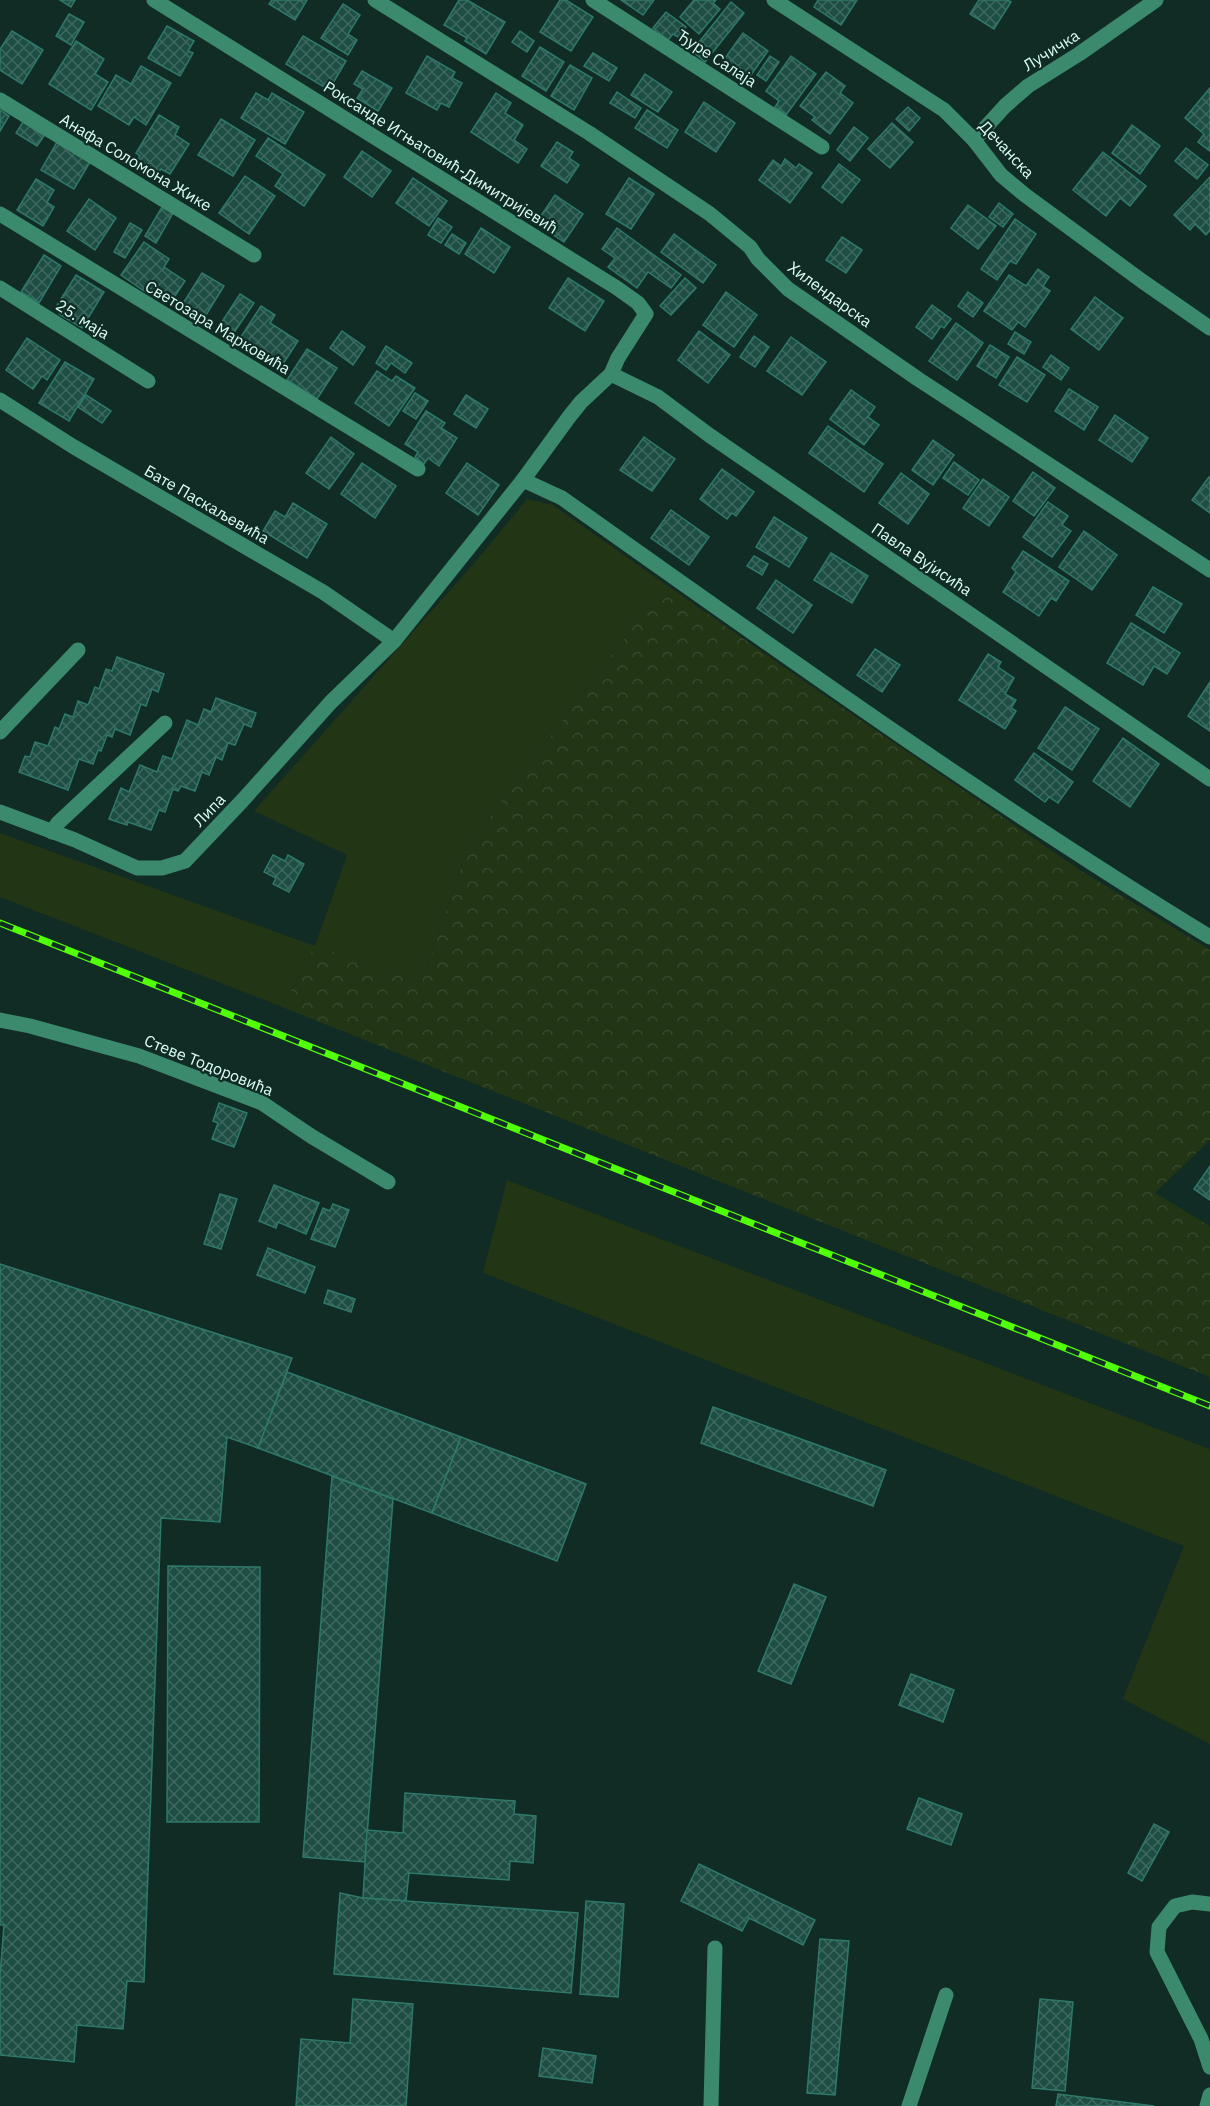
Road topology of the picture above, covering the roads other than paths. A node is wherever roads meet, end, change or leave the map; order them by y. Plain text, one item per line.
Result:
1 (154, 0) edge
2 (375, 0) edge
3 (593, 0) edge
4 (774, 0) edge
5 (1156, 0) edge
6 (0, 100) edge
7 (974, 140) junction
8 (822, 147) dead end
9 (0, 214) edge
10 (254, 255) dead end
11 (0, 288) edge
12 (1210, 328) edge
13 (611, 374) junction
14 (148, 381) dead end
15 (0, 400) edge
16 (418, 469) dead end
17 (523, 480) junction
18 (1210, 570) edge
19 (394, 641) junction
20 (78, 650) dead end
21 (165, 723) dead end
22 (0, 732) edge
23 (1210, 778) edge
24 (0, 812) edge
25 (52, 832) junction
26 (1210, 937) edge
27 (0, 1020) edge
28 (388, 1182) dead end
29 (1210, 1904) edge
30 (715, 1948) dead end
31 (946, 1995) dead end
32 (1209, 2061) edge
33 (1210, 2095) edge
34 (711, 2106) edge
35 (909, 2106) edge
36 (1207, 2106) edge

1 - 13 street, Роксанде Игњатовић-Димитријевић
2 - 18 street, Хилендарска
3 - 8 street, Ђуре Салаја
4 - 7 street, Дечанска
5 - 7 street, Лучичка
6 - 10 street, Анафа Соломона Жике
7 - 12 street, Дечанска
9 - 16 street, Светозара Марковића
11 - 14 street, 25. маја
13 - 17 street, Липа
13 - 23 street, Павла Вујисића
15 - 19 street, Бате Паскаљевића
17 - 19 street, Липа
17 - 26 street
19 - 25 street, Липа
20 - 22 street
21 - 25 street
24 - 25 street, Липа
27 - 28 street, Стеве Тодоровића
29 - 32 street
30 - 34 street
31 - 35 street
33 - 36 street

